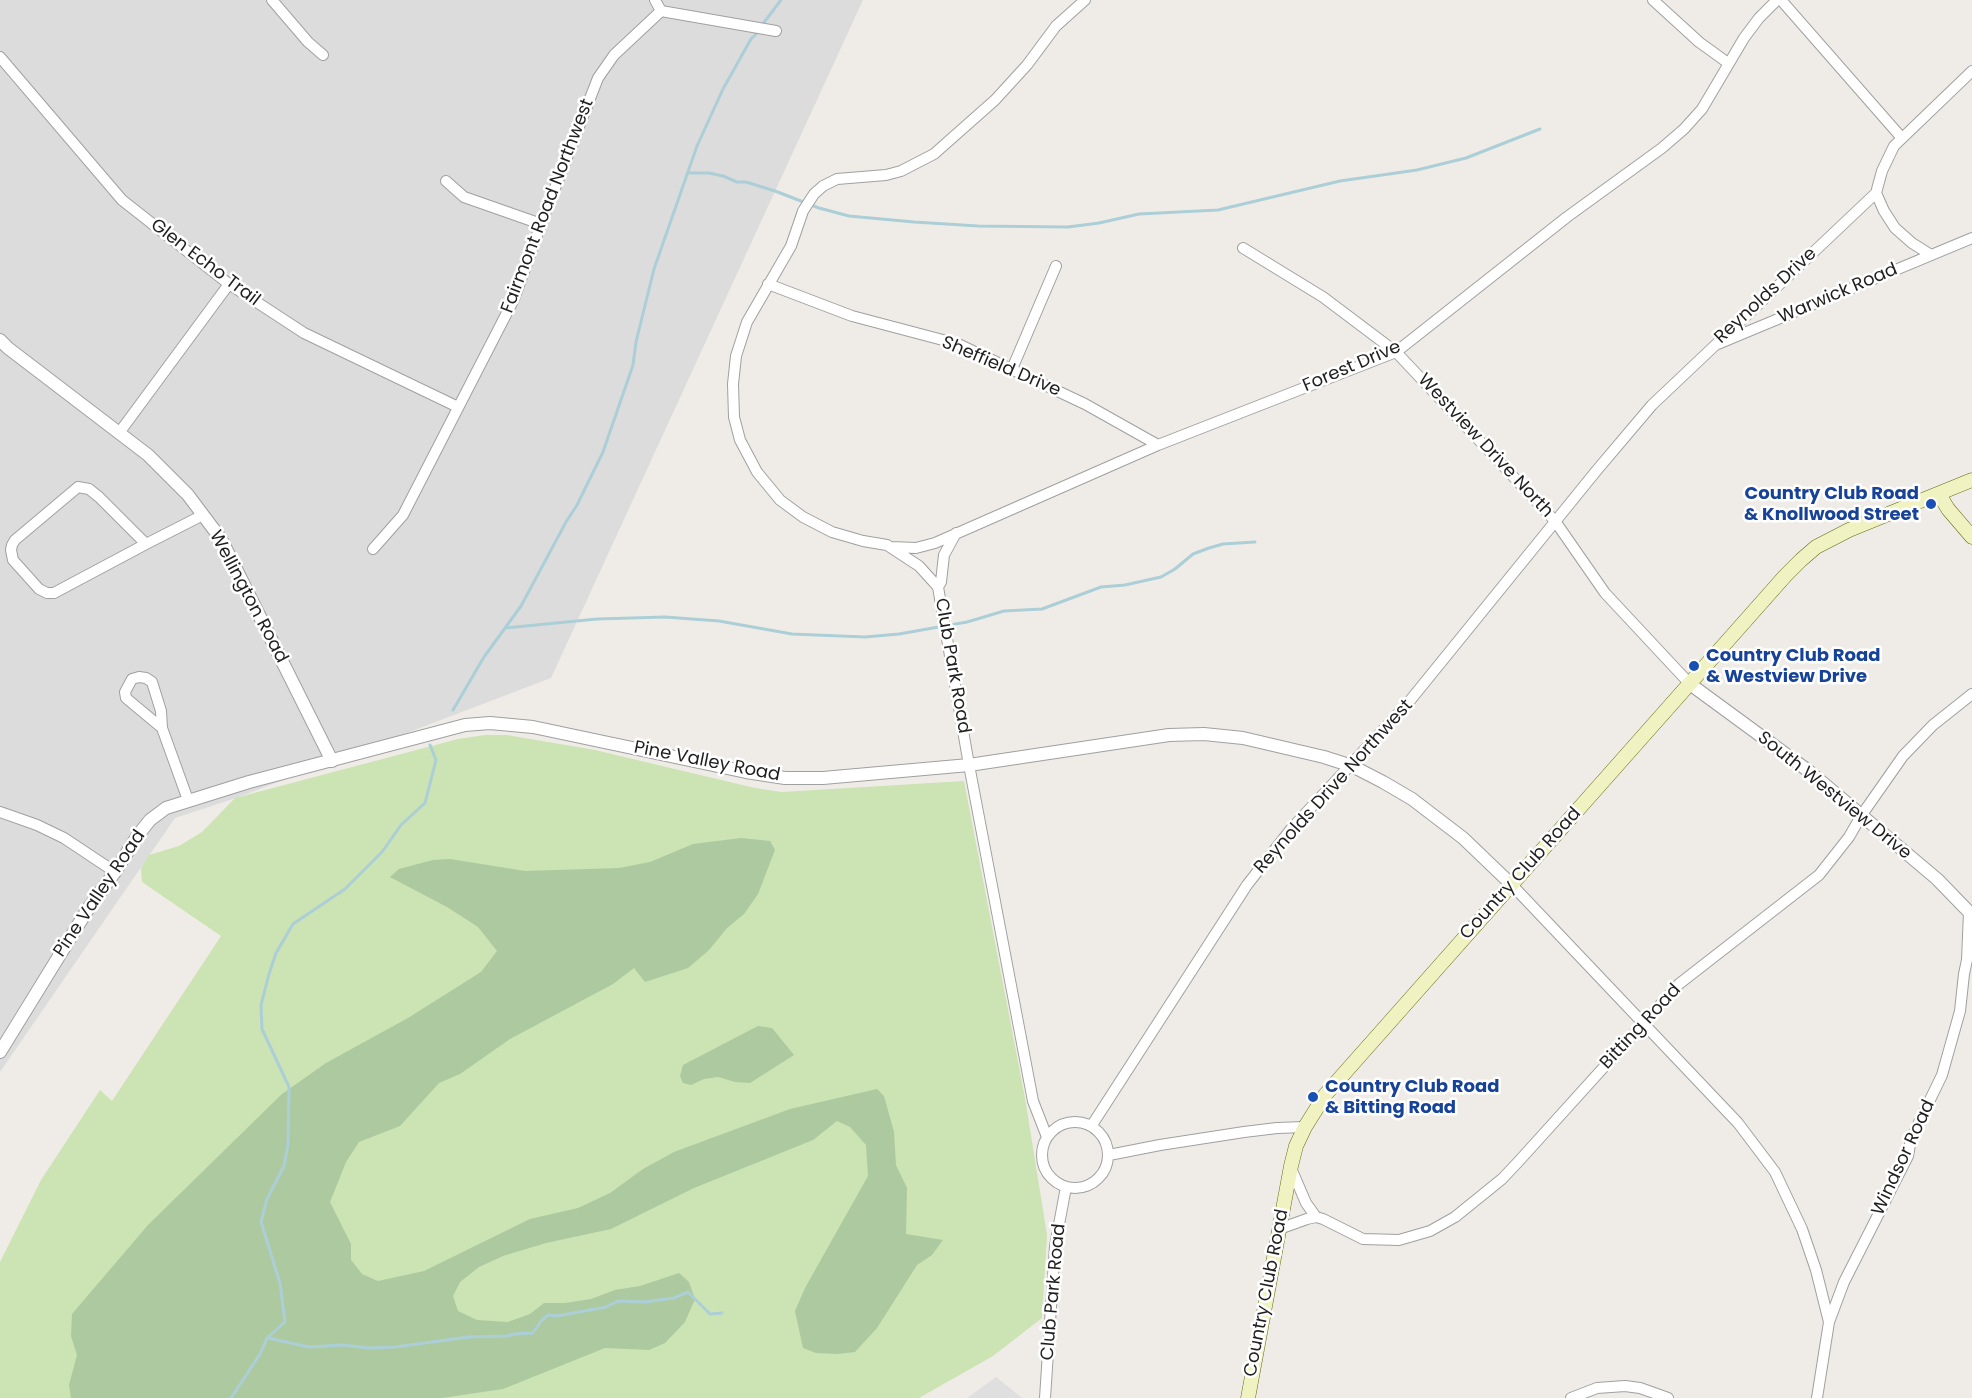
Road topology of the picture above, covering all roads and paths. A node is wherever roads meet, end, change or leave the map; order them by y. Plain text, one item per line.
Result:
1 (272, 0) edge
2 (654, 0) edge
3 (1085, 0) edge
4 (1653, 0) edge
5 (1779, 0) edge
6 (661, 11) junction
7 (776, 31) dead end
8 (323, 55) dead end
9 (0, 57) edge
10 (1728, 63) junction
11 (1972, 71) edge
12 (1901, 137) junction
13 (446, 181) dead end
14 (1876, 193) junction
15 (541, 224) junction
16 (1972, 238) edge
17 (1243, 248) dead end
18 (1931, 255) junction
19 (1056, 266) dead end
20 (229, 284) junction
21 (768, 284) junction
22 (1713, 346) junction
23 (2, 347) edge
24 (1396, 352) junction
25 (1012, 369) junction
26 (458, 407) junction
27 (119, 433) junction
28 (1158, 446) junction
29 (1972, 480) edge
30 (1939, 494) junction
31 (203, 515) junction
32 (1555, 521) junction
33 (956, 533) junction
34 (1972, 537) edge
35 (146, 544) junction
36 (890, 547) junction
37 (373, 549) dead end
38 (938, 587) junction
39 (1690, 684) junction
40 (1972, 694) edge
41 (162, 728) junction
42 (332, 761) junction
43 (969, 765) junction
44 (1352, 766) junction
45 (188, 800) junction
46 (0, 812) edge
47 (1861, 816) junction
48 (115, 872) junction
49 (1512, 885) junction
50 (1971, 914) edge
51 (1643, 1023) junction
52 (0, 1052) edge
53 (1092, 1125) junction
54 (1305, 1127) junction
55 (1047, 1137) junction
56 (1109, 1155) junction
57 (1291, 1166) junction
58 (1066, 1187) junction
59 (1316, 1218) junction
60 (1279, 1229) junction
61 (1828, 1322) junction
62 (1045, 1398) edge
63 (1248, 1398) edge
64 (1571, 1398) edge
65 (1668, 1398) edge
66 (1817, 1398) edge

1 - 8 street
2 - 6 street
3 - 21 street, Club Park Road
4 - 10 street
5 - 10 street, Forest Drive
5 - 12 street
6 - 7 street
6 - 15 street, Fairmont Road Northwest
9 - 20 street, Glen Echo Trail
10 - 24 street, Forest Drive
11 - 12 street, Reynolds Drive
12 - 14 street, Reynolds Drive
13 - 15 street
14 - 18 street, Warwick Road
14 - 22 street, Reynolds Drive
15 - 26 street, Fairmont Road Northwest
16 - 18 street, Warwick Road
17 - 24 street, Westview Drive North
18 - 22 street, Warwick Road
19 - 25 street
20 - 26 street, Glen Echo Trail
20 - 27 street
21 - 25 street, Sheffield Drive
21 - 36 street, Club Park Road
22 - 32 street, Reynolds Drive
23 - 27 street, Wellington Road
24 - 28 street, Forest Drive
24 - 32 street, Westview Drive North
25 - 28 street, Sheffield Drive
26 - 37 street, Fairmont Road Northwest
27 - 31 street, Wellington Road
28 - 33 street, Forest Drive
29 - 30 main road, Country Club Road
30 - 34 main road
30 - 39 main road, Country Club Road
31 - 35 street
31 - 42 street, Wellington Road
32 - 39 street, Westview Drive North
32 - 44 street, Reynolds Drive Northwest
33 - 36 street, Forest Drive
33 - 38 street
35 - 35 street
36 - 38 street, Club Park Road
38 - 43 street, Club Park Road
39 - 47 street, South Westview Drive
39 - 49 main road, Country Club Road
40 - 47 street, Bitting Road
41 - 41 street
41 - 45 street
42 - 43 street, Pine Valley Road
42 - 45 street, Pine Valley Road
43 - 44 street, Pine Valley Road
43 - 55 street, Club Park Road
44 - 49 street, Pine Valley Road
44 - 53 street, Reynolds Drive Northwest
45 - 48 street, Pine Valley Road
46 - 48 street
47 - 50 street, South Westview Drive
47 - 51 street, Bitting Road
48 - 52 street, Pine Valley Road
49 - 51 street
49 - 54 main road, Country Club Road
50 - 61 street, Windsor Road
51 - 59 street, Bitting Road
51 - 61 street
53 - 55 street
53 - 56 street
54 - 56 street
54 - 57 main road, Country Club Road
55 - 58 street
56 - 58 street
57 - 59 street
57 - 60 main road, Country Club Road
58 - 62 street, Club Park Road
59 - 60 street
60 - 63 main road, Country Club Road
61 - 66 street, Windsor Road
64 - 65 street

